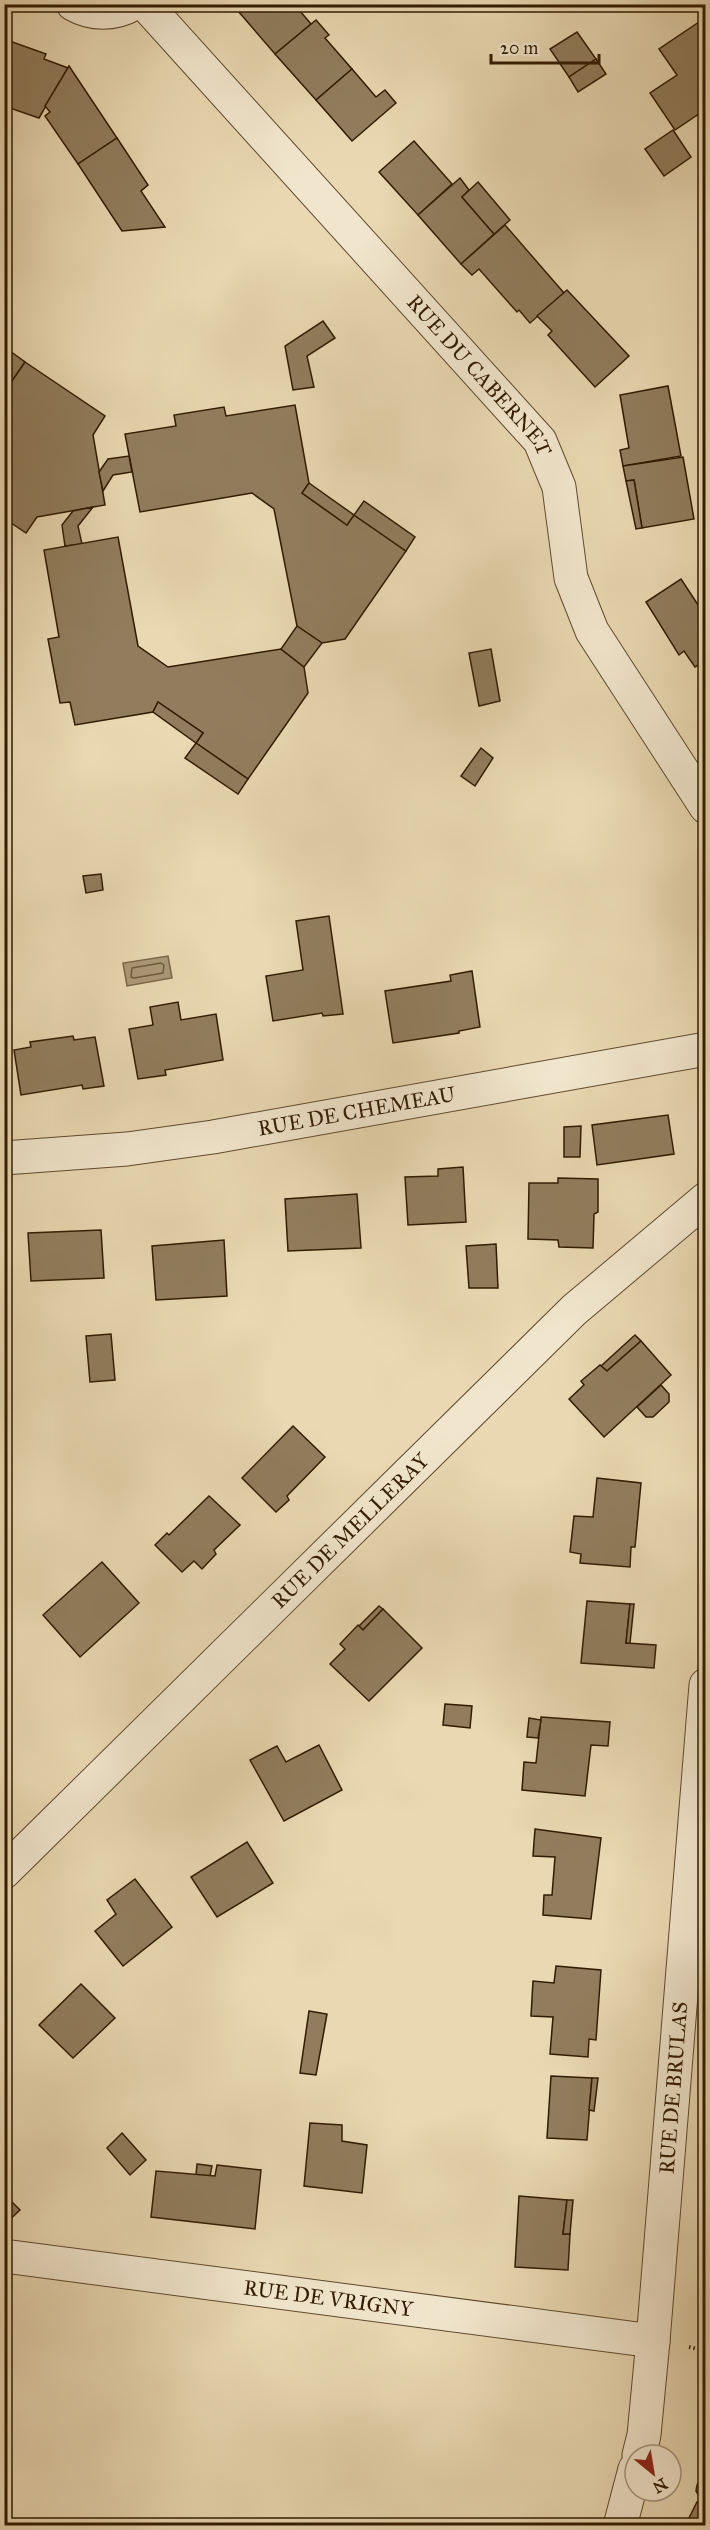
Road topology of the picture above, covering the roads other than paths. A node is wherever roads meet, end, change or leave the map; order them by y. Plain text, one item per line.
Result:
1 (73, 4) edge
2 (133, 4) edge
3 (145, 4) edge
4 (705, 807) edge
5 (705, 1049) edge
6 (4, 1158) edge
7 (705, 1199) edge
8 (705, 1685) edge
9 (4, 1872) edge
10 (4, 2256) edge
11 (653, 2341) junction
12 (642, 2443) edge
13 (626, 2503) edge
14 (620, 2526) edge

1 - 2 street
3 - 4 street, RUE DU CABERNET
5 - 6 street, RUE DE CHEMEAU
7 - 9 street, RUE DE MELLERAY
8 - 11 street, RUE DE BRULAS
10 - 11 street, RUE DE VRIGNY
11 - 12 street, RUE DE BRULAS
13 - 14 street

